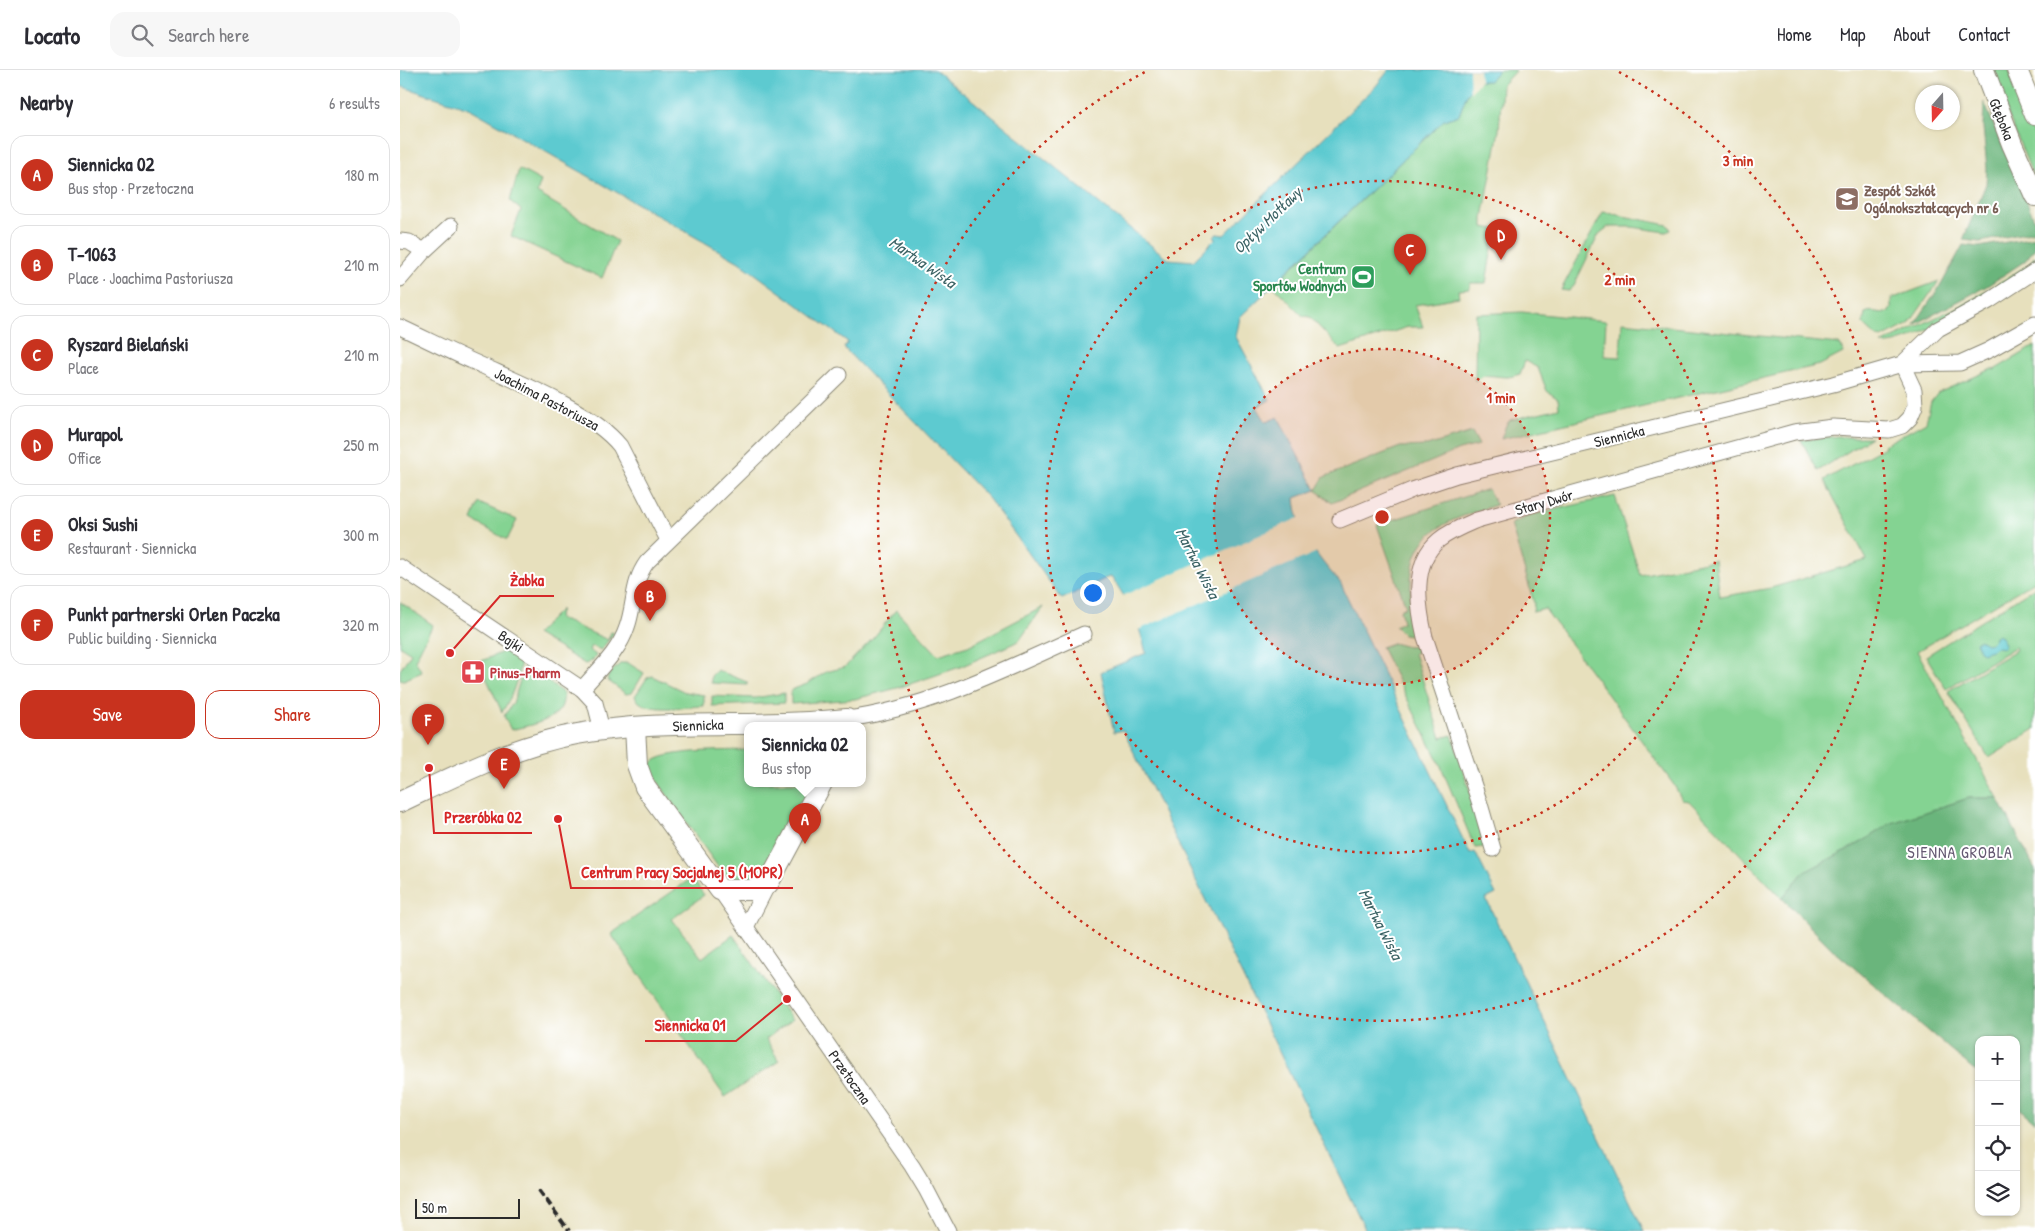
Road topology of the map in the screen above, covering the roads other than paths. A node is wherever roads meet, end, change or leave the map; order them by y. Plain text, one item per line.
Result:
1 (1984, 70) edge
2 (2017, 70) edge
3 (2035, 114) edge
4 (2035, 196) edge
5 (451, 226) dead end
6 (400, 241) edge
7 (424, 251) junction
8 (2035, 271) edge
9 (400, 279) edge
10 (2035, 324) edge
11 (400, 327) edge
12 (1902, 364) junction
13 (839, 376) dead end
14 (1340, 520) dead end
15 (668, 540) junction
16 (400, 567) edge
17 (1084, 634) dead end
18 (582, 689) junction
19 (847, 722) edge
20 (744, 724) edge
21 (636, 727) junction
22 (602, 730) junction
23 (820, 787) edge
24 (400, 802) edge
25 (1493, 849) dead end
26 (768, 884) junction
27 (720, 890) junction
28 (746, 927) junction
29 (948, 1231) edge

1 - 4 street, Głęboka
2 - 3 street
5 - 7 street
6 - 7 street
7 - 9 street
8 - 12 street, Siennicka
10 - 12 street, Siennicka
11 - 15 street, Joachima Pastoriusza
12 - 14 street, Siennicka
12 - 25 street, Stary Dwór
13 - 15 street
15 - 18 street
16 - 18 street, Bajki
17 - 19 street, Siennicka
18 - 22 street, Bajki
20 - 21 street, Siennicka
21 - 22 street, Siennicka
21 - 27 street, Przetoczna
22 - 24 street, Siennicka
23 - 26 street
26 - 27 street
26 - 28 street
27 - 28 street, Przetoczna
28 - 29 street, Przetoczna

